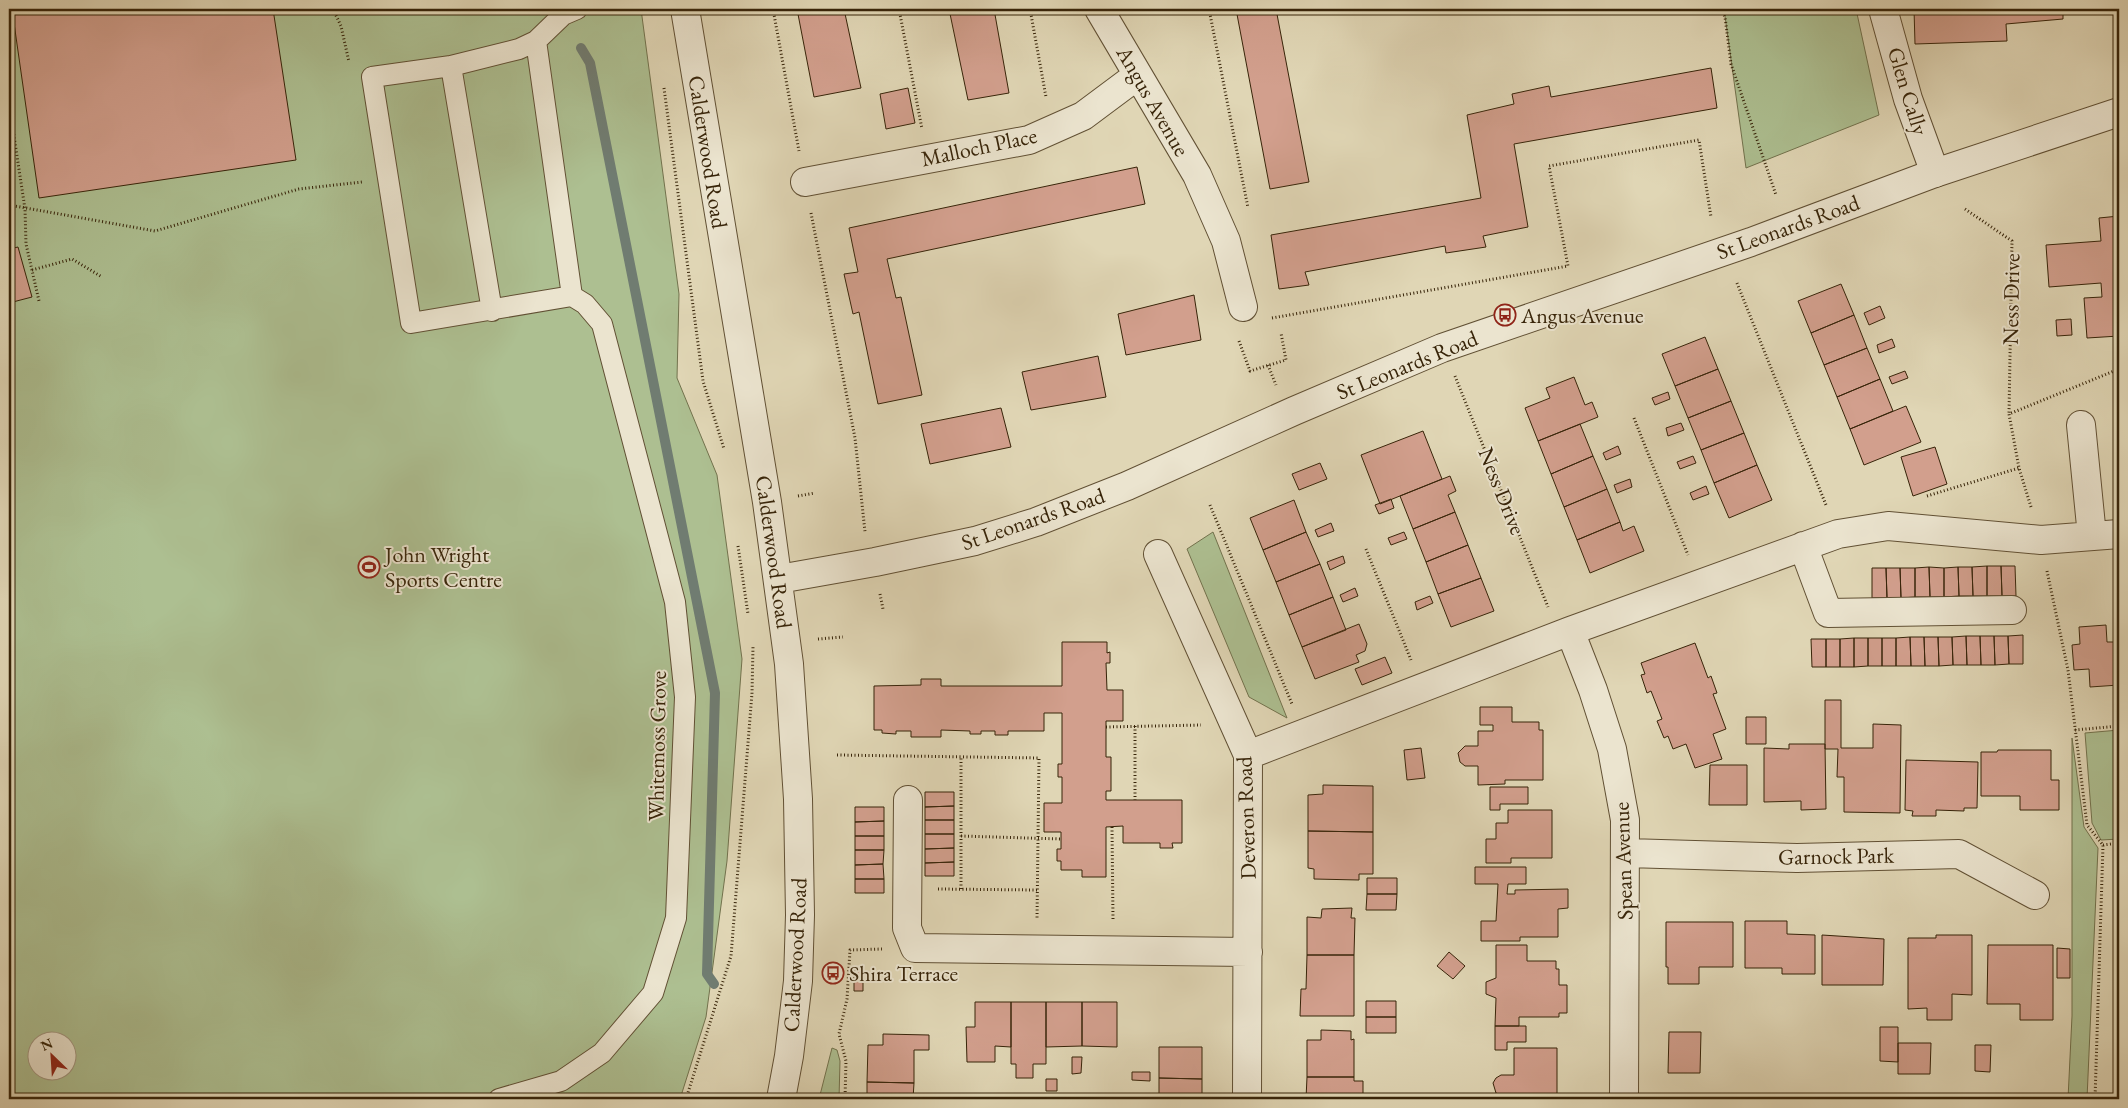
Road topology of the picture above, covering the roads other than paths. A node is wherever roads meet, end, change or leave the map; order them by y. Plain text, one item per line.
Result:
1 (577, 9) edge
2 (685, 9) edge
3 (1099, 9) edge
4 (1883, 9) edge
5 (536, 41) junction
6 (451, 66) junction
7 (1138, 75) junction
8 (2119, 112) edge
9 (1935, 172) junction
10 (805, 182) road end
11 (572, 296) junction
12 (1256, 308) road end
13 (492, 311) junction
14 (2081, 425) dead end
15 (2119, 534) edge
16 (2092, 536) junction
17 (1803, 546) junction
18 (1158, 554) dead end
19 (779, 578) junction
20 (2012, 610) dead end
21 (1565, 634) junction
22 (1248, 756) junction
23 (908, 800) dead end
24 (1627, 852) junction
25 (2035, 895) dead end
26 (1248, 952) junction
27 (499, 1099) edge
28 (781, 1099) edge
29 (1246, 1099) edge
30 (1624, 1099) edge

1 - 5 lane
2 - 19 street, Calderwood Road
3 - 7 street, Angus Avenue
4 - 9 street, Glen Cally
5 - 6 lane
5 - 11 lane
6 - 13 lane
6 - 13 lane
7 - 10 street, Malloch Place
7 - 12 street, Angus Avenue
8 - 9 street, St Leonards Road
9 - 19 street, St Leonards Road
11 - 13 lane
11 - 27 lane, Whitemoss Grove
14 - 16 street
15 - 16 street
16 - 17 street
17 - 20 street
17 - 21 street
18 - 22 street, Deveron Road
19 - 28 street, Calderwood Road
21 - 22 street
21 - 24 street, Spean Avenue
22 - 26 street, Deveron Road
23 - 26 street
24 - 25 street, Garnock Park
24 - 30 street, Spean Avenue
26 - 29 street, Deveron Road

